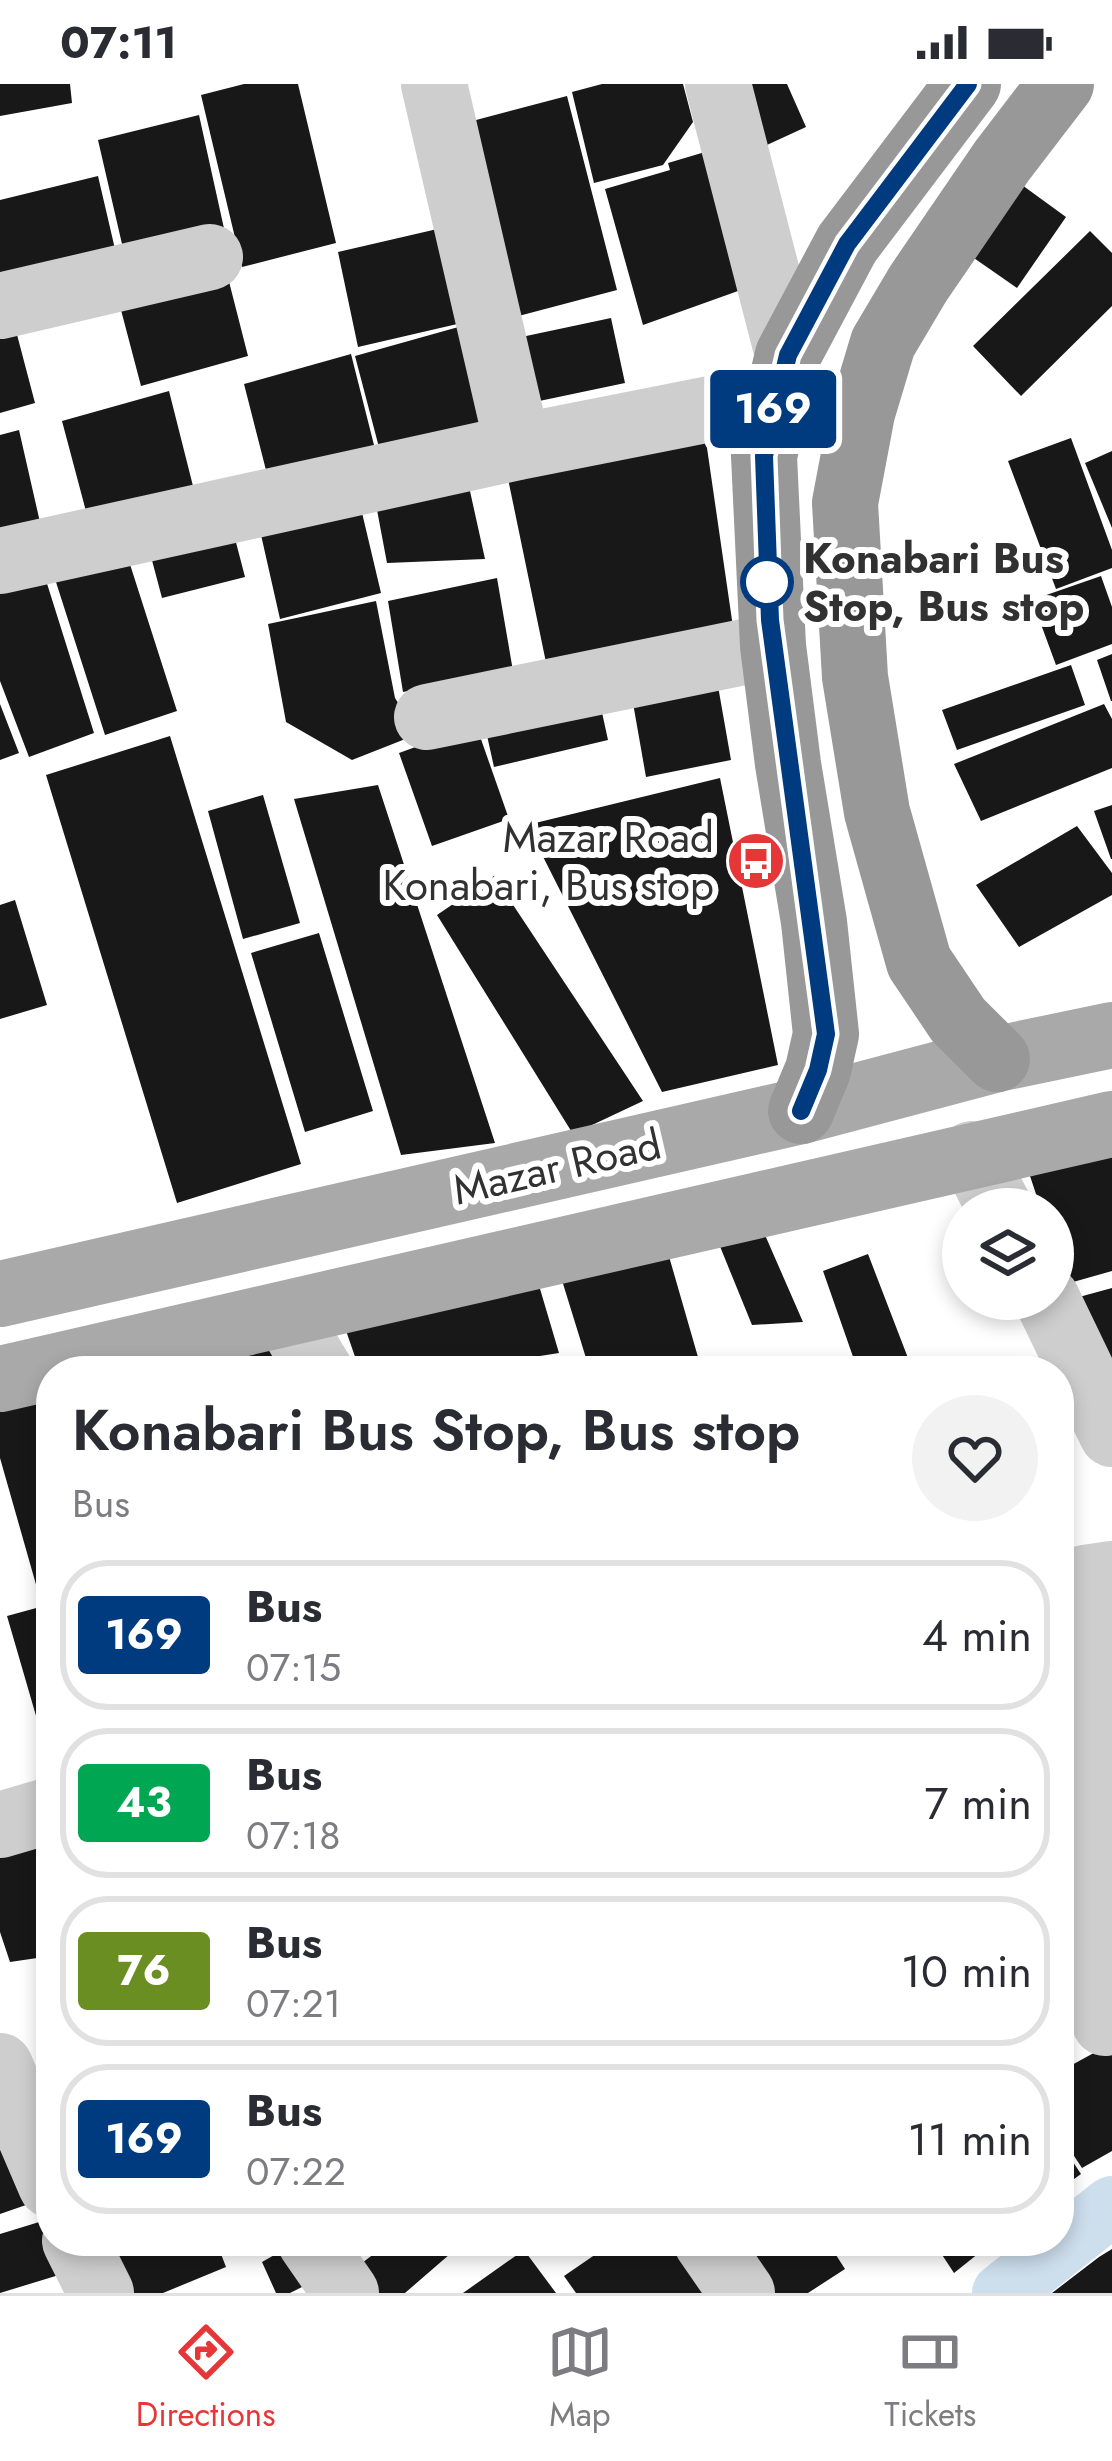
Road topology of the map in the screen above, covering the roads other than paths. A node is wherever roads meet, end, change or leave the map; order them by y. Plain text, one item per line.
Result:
1 (434, 84) edge
2 (718, 84) edge
3 (968, 84) edge
4 (1061, 84) edge
5 (847, 244) junction
6 (210, 257) dead end
7 (918, 284) junction
8 (0, 307) edge
9 (782, 376) junction
10 (518, 447) junction
11 (0, 561) edge
12 (773, 646) junction
13 (427, 717) dead end
14 (919, 962) junction
15 (821, 987) junction
16 (1112, 1035) edge
17 (997, 1059) junction
18 (801, 1111) junction
19 (1112, 1124) edge
20 (998, 1169) edge
21 (817, 1190) junction
22 (0, 1294) edge
23 (286, 1316) junction
24 (1057, 1320) edge
25 (104, 1356) edge
26 (311, 1356) edge
27 (36, 1371) edge
28 (0, 1379) edge
29 (1112, 1434) edge
30 (1112, 1574) edge
31 (36, 1814) edge
32 (0, 1825) edge
33 (1105, 2023) dead end
34 (0, 2066) edge
35 (36, 2151) edge
36 (320, 2256) edge
37 (716, 2256) edge
38 (346, 2293) edge
39 (742, 2293) edge

1 - 10 street
2 - 9 street
3 - 5 highway
4 - 7 highway
5 - 7 highway
5 - 9 highway
6 - 8 street
7 - 14 highway
9 - 10 street
9 - 12 highway
10 - 11 street
12 - 13 street
12 - 15 highway
14 - 15 highway
14 - 17 highway
15 - 18 highway
16 - 17 main road, Mazar Road
17 - 18 main road, Mazar Road
17 - 20 main road
18 - 21 main road
18 - 22 main road, Mazar Road
19 - 20 main road, Mazar Road
20 - 21 main road, Mazar Road
21 - 23 main road, Mazar Road
23 - 25 main road, Mazar Road
23 - 26 street
24 - 29 street
27 - 28 main road, Mazar Road
30 - 33 street
31 - 32 street
34 - 35 street
36 - 38 street
37 - 39 street

